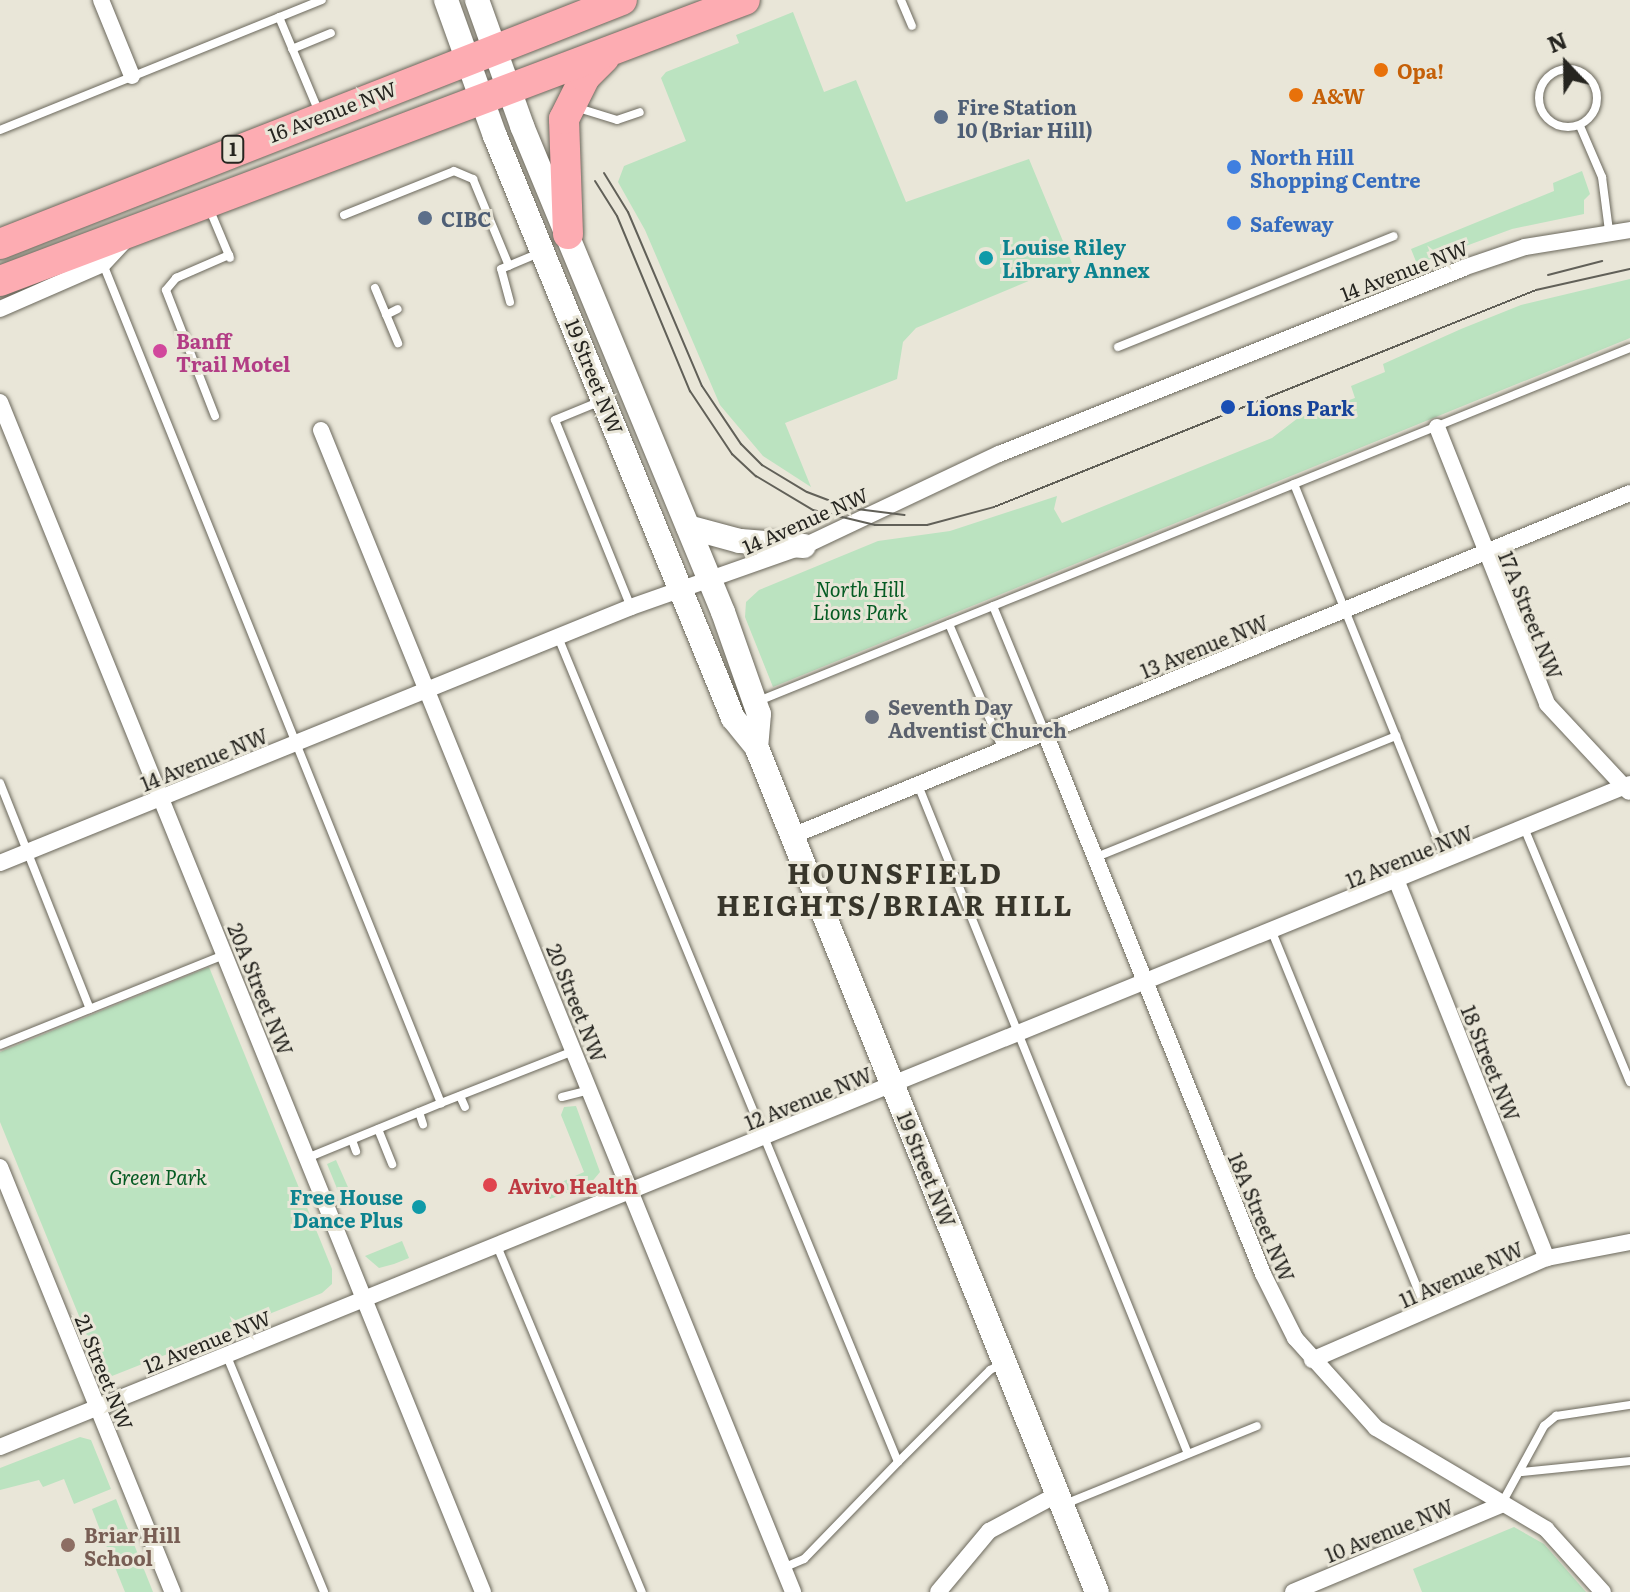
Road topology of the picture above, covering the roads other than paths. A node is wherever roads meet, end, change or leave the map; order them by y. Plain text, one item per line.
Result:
1 (101, 0) edge
2 (322, 0) edge
3 (446, 0) edge
4 (477, 0) edge
5 (622, 0) edge
6 (745, 0) edge
7 (901, 0) edge
8 (279, 17) junction
9 (912, 26) dead end
10 (331, 33) dead end
11 (292, 49) junction
12 (610, 53) junction
13 (482, 54) junction
14 (132, 76) junction
15 (496, 97) junction
16 (567, 105) junction
17 (640, 112) dead end
18 (320, 115) junction
19 (1580, 126) junction
20 (0, 130) edge
21 (207, 203) junction
22 (344, 215) dead end
23 (1630, 230) edge
24 (1609, 231) junction
25 (131, 233) junction
26 (568, 234) junction
27 (1394, 236) dead end
28 (0, 244) edge
29 (544, 252) junction
30 (103, 264) junction
31 (505, 268) junction
32 (0, 281) edge
33 (375, 288) dead end
34 (510, 302) dead end
35 (0, 309) edge
36 (398, 309) dead end
37 (386, 315) junction
38 (398, 343) dead end
39 (1118, 347) dead end
40 (1630, 348) edge
41 (605, 400) junction
42 (0, 402) edge
43 (215, 416) dead end
44 (1437, 427) junction
45 (321, 430) dead end
46 (1294, 484) junction
47 (1629, 496) edge
48 (688, 527) junction
49 (804, 546) junction
50 (1484, 553) junction
51 (711, 581) junction
52 (683, 589) junction
53 (993, 606) junction
54 (631, 607) junction
55 (1346, 609) junction
56 (949, 624) junction
57 (558, 636) junction
58 (426, 690) junction
59 (755, 702) junction
60 (1045, 733) junction
61 (1396, 736) junction
62 (294, 744) junction
63 (756, 746) junction
64 (1003, 750) junction
65 (0, 783) edge
66 (917, 785) junction
67 (1628, 788) edge
68 (161, 798) junction
69 (1525, 830) junction
70 (792, 836) junction
71 (28, 852) junction
72 (1094, 858) junction
73 (1447, 862) junction
74 (0, 863) edge
75 (1397, 882) junction
76 (1272, 932) junction
77 (226, 954) junction
78 (1145, 982) junction
79 (90, 1009) junction
80 (1018, 1035) junction
81 (0, 1045) edge
82 (575, 1050) junction
83 (1630, 1082) edge
84 (893, 1085) junction
85 (590, 1090) junction
86 (460, 1096) junction
87 (562, 1097) dead end
88 (441, 1103) junction
89 (465, 1107) dead end
90 (419, 1112) junction
91 (391, 1123) junction
92 (423, 1124) dead end
93 (378, 1129) junction
94 (396, 1135) dead end
95 (762, 1138) junction
96 (352, 1140) junction
97 (356, 1151) dead end
98 (307, 1158) junction
99 (392, 1164) dead end
100 (0, 1167) edge
101 (631, 1190) junction
102 (1630, 1242) edge
103 (497, 1246) junction
104 (1547, 1258) junction
105 (364, 1298) junction
106 (1427, 1311) junction
107 (226, 1354) junction
108 (1312, 1360) junction
109 (1005, 1363) junction
110 (1630, 1405) edge
111 (97, 1406) junction
112 (1257, 1426) dead end
113 (0, 1447) edge
114 (1188, 1454) junction
115 (1630, 1461) edge
116 (898, 1462) junction
117 (1522, 1472) junction
118 (1060, 1500) junction
119 (1501, 1505) junction
120 (785, 1567) junction
121 (173, 1592) edge
122 (324, 1592) edge
123 (483, 1592) edge
124 (642, 1592) edge
125 (793, 1592) edge
126 (938, 1592) edge
127 (1097, 1592) edge
128 (1293, 1592) edge
129 (1603, 1592) edge

1 - 14 street
2 - 8 lane
3 - 13 street, 19 Street NW
4 - 13 street, 19 Street NW
5 - 13 highway, 16 Avenue NW / 1
6 - 12 highway, 1
7 - 9 lane
8 - 11 lane
8 - 14 lane
10 - 11 lane
11 - 18 lane
12 - 15 highway, 1
12 - 16 highway
13 - 15 street, 19 Street NW
13 - 18 highway, 16 Avenue NW / 1
14 - 20 lane
15 - 21 highway, 1
15 - 26 street, 19 Street NW
15 - 29 street, 19 Street NW
16 - 17 lane
16 - 26 highway
18 - 28 highway, 16 Avenue NW / 1
19 - 19 lane
19 - 24 lane
21 - 25 highway, 1
21 - 43 lane
22 - 31 lane
23 - 24 street, 14 Avenue NW
24 - 49 street, 14 Avenue NW
25 - 30 street
25 - 32 highway, 1
26 - 48 street, 19 Street NW
27 - 39 lane
29 - 31 lane
29 - 41 street, 19 Street NW
30 - 35 street
30 - 62 lane
31 - 34 lane
33 - 37 lane
36 - 37 lane
37 - 38 lane
40 - 44 lane
41 - 52 street, 19 Street NW
41 - 54 lane
42 - 68 street, 20A Street NW
44 - 46 lane
44 - 50 street, 17A Street NW
45 - 58 street, 20 Street NW
46 - 53 lane
46 - 55 lane
47 - 50 street, 13 Avenue NW
48 - 49 street
48 - 51 street, 19 Street NW
49 - 51 street, 14 Avenue NW
50 - 55 street, 13 Avenue NW
50 - 67 street, 17A Street NW
51 - 52 street, 14 Avenue NW
51 - 59 street, 19 Street NW
52 - 54 street, 14 Avenue NW
52 - 63 street, 19 Street NW
53 - 56 lane
53 - 60 lane
54 - 57 street, 14 Avenue NW
55 - 60 street, 13 Avenue NW
55 - 61 lane
56 - 59 lane
56 - 64 lane
57 - 58 street, 14 Avenue NW
57 - 95 lane
58 - 62 street, 14 Avenue NW
58 - 82 street, 20 Street NW
59 - 63 street, 19 Street NW
60 - 64 street, 13 Avenue NW
60 - 72 street, 18A Street NW
61 - 72 lane
61 - 73 lane
62 - 68 street, 14 Avenue NW
62 - 88 lane
63 - 70 street, 19 Street NW
64 - 66 street, 13 Avenue NW
65 - 71 lane
66 - 70 street, 13 Avenue NW
66 - 80 lane
67 - 69 street, 12 Avenue NW
68 - 71 street, 14 Avenue NW
68 - 77 street, 20A Street NW
69 - 73 street, 12 Avenue NW
69 - 83 lane
70 - 84 street, 19 Street NW
71 - 74 street, 14 Avenue NW
71 - 79 lane
72 - 78 street, 18A Street NW
73 - 75 street, 12 Avenue NW
75 - 76 street, 12 Avenue NW
75 - 104 street, 18 Street NW
76 - 78 street, 12 Avenue NW
76 - 106 lane
77 - 79 lane
77 - 98 street, 20A Street NW
78 - 80 street, 12 Avenue NW
78 - 108 street, 18A Street NW
79 - 81 lane
80 - 84 street, 12 Avenue NW
80 - 114 lane
82 - 85 street, 20 Street NW
82 - 86 lane
84 - 95 street, 12 Avenue NW
84 - 109 street, 19 Street NW
85 - 87 lane
85 - 101 street, 20 Street NW
86 - 88 lane
86 - 89 lane
88 - 90 lane
90 - 91 lane
90 - 92 lane
91 - 93 lane
91 - 94 lane
93 - 96 lane
93 - 99 lane
95 - 101 street, 12 Avenue NW
95 - 116 lane
96 - 97 lane
96 - 98 lane
98 - 105 street, 20A Street NW
100 - 111 street, 21 Street NW
101 - 103 street, 12 Avenue NW
101 - 120 street, 20 Street NW
102 - 104 street, 11 Avenue NW
103 - 105 street, 12 Avenue NW
103 - 124 lane
104 - 106 street, 11 Avenue NW
105 - 107 street, 12 Avenue NW
105 - 123 street, 20A Street NW
106 - 108 street, 11 Avenue NW
107 - 111 street, 12 Avenue NW
107 - 122 lane
108 - 119 street, 18A Street NW
109 - 116 lane
109 - 118 street, 19 Street NW
110 - 117 lane
111 - 113 street, 12 Avenue NW
111 - 121 street, 21 Street NW
112 - 114 lane
114 - 118 lane
115 - 117 lane
116 - 120 lane
117 - 119 lane
118 - 126 street
118 - 127 street, 19 Street NW
119 - 128 street, 10 Avenue NW
119 - 129 street, 18A Street NW
120 - 125 street, 20 Street NW

